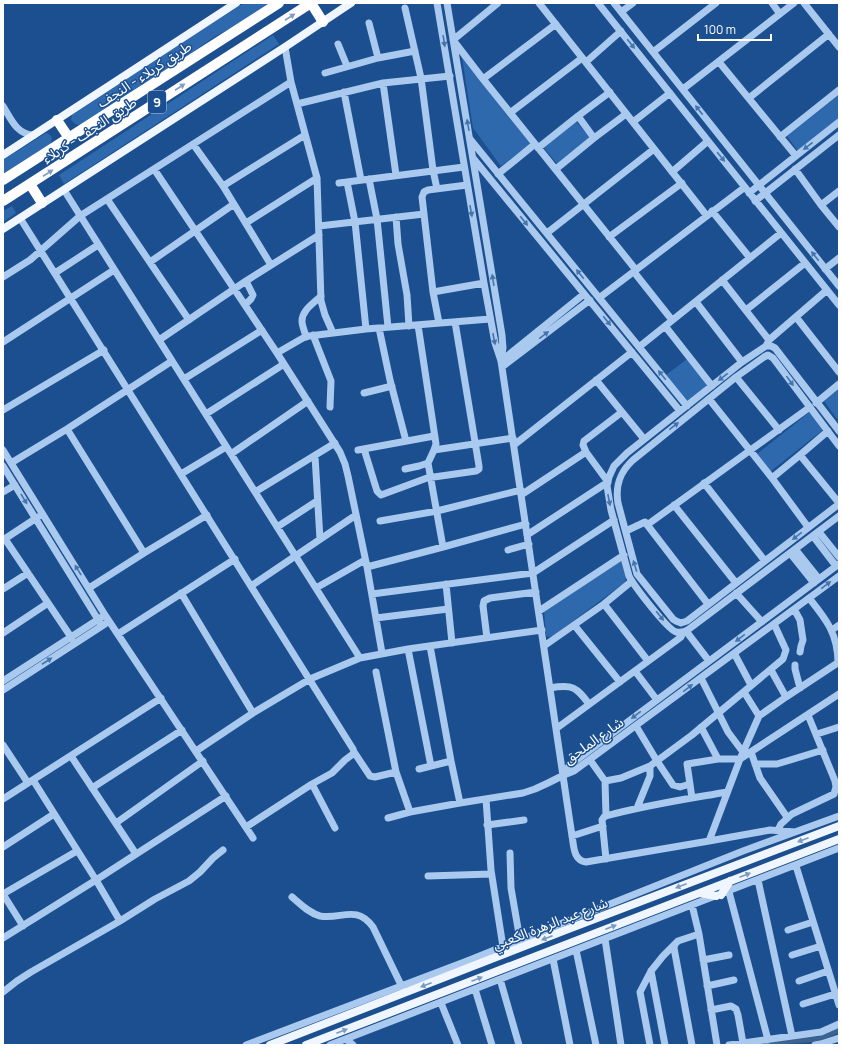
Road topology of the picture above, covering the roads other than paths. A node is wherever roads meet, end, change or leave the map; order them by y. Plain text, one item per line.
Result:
1 (236, 3) edge
2 (279, 3) edge
3 (311, 3) edge
4 (351, 3) edge
5 (437, 3) edge
6 (447, 3) edge
7 (498, 3) edge
8 (539, 3) edge
9 (598, 3) edge
10 (614, 3) edge
11 (633, 3) edge
12 (716, 3) edge
13 (772, 3) edge
14 (794, 3) edge
15 (804, 3) edge
16 (405, 8) dead end
17 (621, 12) junction
18 (780, 14) junction
19 (323, 22) junction
20 (369, 23) dead end
21 (556, 24) junction
22 (621, 31) junction
23 (829, 34) junction
24 (223, 39) junction
25 (453, 40) junction
26 (338, 44) dead end
27 (285, 47) junction
28 (839, 47) edge
29 (415, 51) junction
30 (653, 52) junction
31 (231, 54) junction
32 (197, 56) junction
33 (378, 58) junction
34 (584, 60) junction
35 (719, 62) junction
36 (347, 66) junction
37 (206, 71) junction
38 (325, 73) dead end
39 (450, 76) junction
40 (421, 78) junction
41 (483, 79) junction
42 (291, 82) junction
43 (383, 83) junction
44 (683, 89) junction
45 (839, 90) edge
46 (344, 92) junction
47 (610, 92) junction
48 (670, 93) junction
49 (749, 98) junction
50 (296, 104) junction
51 (3, 106) edge
52 (510, 113) junction
53 (626, 114) junction
54 (578, 116) junction
55 (57, 120) junction
56 (633, 122) junction
57 (839, 122) edge
58 (34, 135) junction
59 (305, 135) junction
60 (839, 135) edge
61 (780, 137) junction
62 (69, 138) junction
63 (594, 138) junction
64 (470, 139) junction
65 (708, 141) junction
66 (193, 144) junction
67 (537, 146) junction
68 (654, 149) junction
69 (3, 155) edge
70 (796, 156) junction
71 (473, 158) junction
72 (491, 164) junction
73 (464, 167) junction
74 (154, 169) junction
75 (556, 169) junction
76 (795, 169) junction
77 (433, 170) junction
78 (483, 171) junction
79 (672, 172) junction
80 (498, 174) junction
81 (396, 175) junction
82 (317, 178) junction
83 (489, 178) junction
84 (370, 179) junction
85 (3, 180) edge
86 (361, 180) junction
87 (347, 182) junction
88 (339, 183) dead end
89 (682, 183) junction
90 (30, 184) junction
91 (477, 184) junction
92 (467, 185) junction
93 (759, 185) junction
94 (223, 186) junction
95 (437, 189) junction
96 (64, 190) junction
97 (747, 190) junction
98 (839, 191) edge
99 (765, 193) junction
100 (107, 199) junction
101 (755, 200) junction
102 (3, 201) edge
103 (42, 203) junction
104 (234, 204) junction
105 (583, 204) junction
106 (821, 205) junction
107 (710, 213) junction
108 (424, 214) junction
109 (80, 216) junction
110 (396, 217) junction
111 (20, 218) junction
112 (377, 219) junction
113 (355, 222) junction
114 (246, 223) junction
115 (319, 226) junction
116 (839, 227) edge
117 (3, 229) edge
118 (196, 230) junction
119 (547, 233) junction
120 (781, 233) junction
121 (319, 235) junction
122 (609, 236) junction
123 (98, 245) junction
124 (41, 250) junction
125 (750, 258) junction
126 (839, 258) edge
127 (150, 262) junction
128 (805, 263) junction
129 (271, 265) junction
130 (825, 269) junction
131 (114, 270) junction
132 (635, 271) junction
133 (55, 273) junction
134 (3, 277) edge
135 (722, 280) junction
136 (246, 281) junction
137 (484, 283) junction
138 (839, 286) edge
139 (234, 289) junction
140 (827, 290) junction
141 (433, 292) junction
142 (584, 294) junction
143 (321, 296) junction
144 (71, 298) junction
145 (599, 298) junction
146 (590, 300) junction
147 (696, 302) junction
148 (245, 305) junction
149 (839, 305) edge
150 (746, 310) junction
151 (796, 317) junction
152 (490, 319) junction
153 (189, 320) junction
154 (672, 320) junction
155 (455, 322) junction
156 (439, 323) junction
157 (418, 325) junction
158 (409, 326) junction
159 (665, 326) junction
160 (388, 327) junction
161 (379, 328) junction
162 (366, 329) junction
163 (262, 330) junction
164 (333, 333) junction
165 (310, 336) junction
166 (159, 340) junction
167 (3, 342) edge
168 (768, 343) junction
169 (639, 347) junction
170 (104, 350) junction
171 (632, 352) junction
172 (277, 353) junction
173 (768, 355) junction
174 (172, 361) junction
175 (742, 362) junction
176 (284, 364) junction
177 (502, 364) junction
178 (839, 372) edge
179 (736, 377) junction
180 (184, 379) junction
181 (596, 380) junction
182 (839, 384) edge
183 (392, 386) junction
184 (712, 386) junction
185 (128, 389) junction
186 (364, 393) dead end
187 (709, 399) junction
188 (308, 401) junction
189 (816, 403) junction
190 (687, 406) junction
191 (330, 407) dead end
192 (810, 407) junction
193 (3, 410) edge
194 (680, 411) junction
195 (622, 412) junction
196 (206, 414) junction
197 (838, 427) edge
198 (67, 429) junction
199 (657, 429) junction
200 (779, 430) junction
201 (828, 431) junction
202 (434, 436) junction
203 (662, 436) junction
204 (644, 439) junction
205 (406, 440) junction
206 (513, 442) junction
207 (335, 443) junction
208 (476, 444) junction
209 (839, 446) edge
210 (226, 447) junction
211 (3, 450) edge
212 (434, 450) junction
213 (750, 451) junction
214 (586, 452) junction
215 (231, 454) junction
216 (315, 456) junction
217 (800, 456) junction
218 (11, 463) junction
219 (428, 463) junction
220 (3, 466) edge
221 (406, 469) dead end
222 (181, 474) junction
223 (430, 477) junction
224 (772, 478) junction
225 (608, 482) junction
226 (704, 483) junction
227 (15, 485) junction
228 (3, 492) edge
229 (255, 492) junction
230 (521, 493) junction
231 (318, 501) junction
232 (839, 504) edge
233 (674, 505) junction
234 (437, 511) junction
235 (43, 514) junction
236 (207, 515) junction
237 (356, 515) junction
238 (839, 516) edge
239 (35, 519) junction
240 (614, 520) junction
241 (380, 521) dead end
242 (526, 524) junction
243 (647, 524) junction
244 (277, 527) junction
245 (808, 527) junction
246 (626, 534) junction
247 (816, 534) junction
248 (527, 535) junction
249 (320, 539) junction
250 (4, 540) edge
251 (620, 541) junction
252 (529, 544) junction
253 (443, 547) junction
254 (508, 550) dead end
255 (793, 551) junction
256 (144, 553) junction
257 (624, 555) junction
258 (295, 556) junction
259 (839, 557) edge
260 (234, 559) junction
261 (765, 561) junction
262 (366, 563) junction
263 (838, 565) edge
264 (754, 569) junction
265 (28, 573) junction
266 (533, 573) junction
267 (839, 576) edge
268 (759, 577) junction
269 (632, 581) junction
270 (816, 581) junction
271 (736, 583) junction
272 (446, 584) junction
273 (251, 586) junction
274 (89, 588) junction
275 (316, 588) junction
276 (3, 589) edge
277 (536, 592) junction
278 (181, 593) junction
279 (736, 593) junction
280 (372, 594) junction
281 (793, 598) junction
282 (808, 598) junction
283 (48, 603) junction
284 (604, 604) junction
285 (708, 604) junction
286 (782, 606) junction
287 (448, 609) junction
288 (793, 610) junction
289 (539, 611) junction
290 (108, 618) junction
291 (376, 618) junction
292 (762, 622) junction
293 (100, 623) junction
294 (774, 624) junction
295 (839, 625) edge
296 (575, 626) junction
297 (542, 630) junction
298 (832, 630) junction
299 (684, 632) junction
300 (3, 633) edge
301 (118, 634) junction
302 (487, 638) junction
303 (73, 640) junction
304 (452, 643) junction
305 (430, 646) junction
306 (544, 646) junction
307 (408, 649) junction
308 (800, 652) dead end
309 (382, 653) junction
310 (734, 654) junction
311 (360, 658) junction
312 (709, 661) junction
313 (648, 662) junction
314 (838, 663) edge
315 (795, 665) dead end
316 (33, 666) junction
317 (771, 670) junction
318 (635, 671) junction
319 (376, 672) dead end
320 (701, 678) junction
321 (310, 679) junction
322 (3, 681) edge
323 (620, 682) junction
324 (751, 685) junction
325 (550, 688) junction
326 (800, 688) junction
327 (3, 690) edge
328 (744, 692) junction
329 (839, 694) edge
330 (786, 697) junction
331 (161, 698) junction
332 (657, 700) junction
333 (589, 704) junction
334 (253, 713) junction
335 (718, 713) junction
336 (808, 715) junction
337 (759, 716) junction
338 (636, 726) junction
339 (701, 727) junction
340 (839, 727) edge
341 (556, 728) junction
342 (182, 730) junction
343 (817, 734) junction
344 (3, 745) edge
345 (823, 750) junction
346 (196, 751) junction
347 (354, 752) junction
348 (747, 752) junction
349 (71, 756) junction
350 (718, 759) junction
351 (740, 759) junction
352 (590, 760) junction
353 (202, 761) junction
354 (451, 761) junction
355 (657, 761) junction
356 (755, 764) junction
357 (431, 766) junction
358 (650, 766) junction
359 (419, 769) dead end
360 (396, 772) junction
361 (836, 772) edge
362 (564, 775) junction
363 (31, 781) junction
364 (605, 781) junction
365 (312, 784) junction
366 (690, 784) junction
367 (92, 788) junction
368 (727, 792) junction
369 (226, 796) junction
370 (692, 798) junction
371 (3, 799) edge
372 (486, 799) junction
373 (460, 803) junction
374 (637, 808) junction
375 (410, 812) junction
376 (54, 814) junction
377 (606, 816) junction
378 (839, 816) edge
379 (788, 817) junction
380 (388, 818) dead end
381 (524, 820) dead end
382 (116, 823) junction
383 (487, 825) junction
384 (603, 826) junction
385 (839, 826) edge
386 (246, 827) junction
387 (335, 828) dead end
388 (778, 830) junction
389 (795, 832) junction
390 (572, 836) junction
391 (253, 838) dead end
392 (839, 839) edge
393 (709, 841) junction
394 (3, 846) edge
395 (839, 848) edge
396 (223, 850) dead end
397 (77, 851) junction
398 (510, 853) dead end
399 (136, 854) junction
400 (606, 859) junction
401 (796, 866) junction
402 (491, 874) junction
403 (428, 876) dead end
404 (96, 880) junction
405 (758, 880) junction
406 (730, 881) junction
407 (699, 893) junction
408 (3, 894) edge
409 (722, 894) junction
410 (292, 897) dead end
411 (692, 905) junction
412 (120, 921) junction
413 (589, 921) junction
414 (813, 922) junction
415 (23, 926) junction
416 (788, 930) dead end
417 (563, 931) junction
418 (699, 934) junction
419 (591, 935) junction
420 (3, 938) edge
421 (605, 939) junction
422 (520, 940) junction
423 (569, 944) junction
424 (675, 944) junction
425 (821, 946) junction
426 (503, 947) junction
427 (576, 950) junction
428 (729, 955) dead end
429 (792, 955) dead end
430 (553, 959) junction
431 (703, 960) junction
432 (651, 971) junction
433 (828, 971) junction
434 (500, 979) junction
435 (734, 980) dead end
436 (800, 981) dead end
437 (707, 986) junction
438 (403, 989) junction
439 (475, 989) junction
440 (3, 992) edge
441 (835, 994) junction
442 (441, 1003) junction
443 (803, 1004) dead end
444 (839, 1005) edge
445 (711, 1010) junction
446 (839, 1024) edge
447 (792, 1036) junction
448 (839, 1038) edge
449 (346, 1039) junction
450 (768, 1040) junction
451 (743, 1043) junction
452 (830, 1043) edge
453 (246, 1045) edge
454 (270, 1045) edge
455 (306, 1045) edge
456 (330, 1045) edge
457 (353, 1045) edge
458 (458, 1045) edge
459 (492, 1045) edge
460 (519, 1045) edge
461 (570, 1045) edge
462 (596, 1045) edge
463 (621, 1045) edge
464 (650, 1045) edge
465 (665, 1045) edge
466 (692, 1045) edge
467 (717, 1045) edge
468 (729, 1045) edge
469 (815, 1045) edge

1 - 55 main road
2 - 24 highway, طريق كربلاء - النجف / 9
3 - 19 highway
31 -> 3 highway, طريق النجف - كربلاء / 9
4 - 19 main road
5 -> 39 street
6 - 25 street
7 - 25 street
8 - 21 street
9 - 22 street
10 - 17 street
11 - 17 street
12 - 30 street
13 - 18 street
14 - 18 street
15 - 23 street
16 - 29 street
17 - 30 street
18 - 35 street
19 - 27 main road
20 - 33 street
21 - 34 street
21 - 41 street
22 - 34 street
22 -> 48 street
23 - 28 street
23 - 49 street
24 - 31 highway
24 - 32 highway, طريق كربلاء - النجف / 9
25 - 41 street
64 -> 25 street
26 - 36 street
27 - 42 street
27 - 96 main road
29 - 33 street
29 - 40 street
30 - 44 street
31 - 37 highway, طريق النجف - كربلاء / 9
32 - 37 highway
32 - 62 highway, طريق كربلاء - النجف / 9
33 - 36 street
34 - 47 street
34 - 52 street
35 - 44 street
35 - 49 street
36 - 38 street
90 -> 37 highway, طريق النجف - كربلاء / 9
39 - 40 street
39 - 73 street
40 - 43 street
40 - 77 street
41 - 52 street
42 - 50 street
42 - 66 street
43 - 46 street
43 - 81 street
93 -> 44 street
45 - 61 street
46 - 50 street
46 - 86 street
47 - 53 street
47 - 54 street
48 - 56 street
48 - 65 street
49 - 61 street
50 - 59 street
51 - 58 street
52 - 67 street
53 - 56 street
53 - 63 street
54 - 63 street
54 - 67 street
55 - 58 main road
55 - 62 highway
56 - 68 street
57 -> 70 street
58 - 69 main road
59 - 82 street
59 - 94 street
60 - 76 street
61 - 70 street
62 - 85 highway, طريق كربلاء - النجف / 9
63 - 75 street
64 - 71 street
64 - 72 street
65 - 79 street
65 -> 97 street
66 - 74 street
66 - 94 street
67 - 75 street
67 - 80 street
68 - 79 street
68 - 105 street
70 - 93 street
71 - 78 street
71 - 91 street
72 - 78 street
72 - 80 street
73 - 77 street
73 - 92 street
74 - 100 street
74 - 118 street
75 - 105 street
76 - 99 street
76 - 106 street
77 - 81 street
77 - 95 street
78 - 83 street
79 - 89 street
80 - 119 street
81 - 84 street
82 - 114 street
82 - 115 street
83 - 91 street
83 -> 142 street
84 - 86 street
84 - 112 street
86 - 87 street
87 - 88 street
87 - 113 street
89 - 107 street
89 - 122 street
90 - 102 highway, طريق النجف - كربلاء / 9
90 - 103 highway
177 -> 91 street
92 - 95 street
92 -> 137 street
93 - 97 street
93 - 99 street
94 - 104 street
95 - 108 street
96 - 103 main road
96 - 109 street
97 - 101 street
97 - 107 street
98 - 106 street
99 - 101 street
130 -> 99 street
100 - 109 street
100 - 127 street
101 - 120 street
103 - 111 main road
104 - 114 street
104 - 118 street
105 - 119 street
105 - 122 street
106 - 116 street
107 - 125 street
107 - 132 street
108 - 110 street
108 - 141 street
109 - 123 street
109 - 124 street
110 - 112 street
110 - 158 street
111 - 117 main road
111 - 124 street
112 - 113 street
112 - 160 street
113 - 115 street
113 - 162 street
114 - 129 street
115 - 121 street
118 - 127 street
118 - 139 street
145 -> 119 street
120 - 125 street
120 - 128 street
121 - 129 street
121 - 143 street
122 - 132 street
123 - 131 street
123 - 133 street
124 - 133 street
124 - 134 street
125 - 135 street
126 - 130 street
127 - 153 street
128 - 140 street
128 - 150 street
129 - 136 street
130 - 138 street
131 - 144 street
131 - 166 street
132 - 145 street
132 - 154 street
133 - 144 street
135 - 147 street
135 - 150 street
136 - 139 street
136 - 148 street
137 - 141 street
137 - 152 street
139 - 148 street
139 - 153 street
140 - 149 street
140 - 151 street
141 - 156 street
142 - 146 street
142 - 177 street
143 - 164 street
143 - 165 street
144 - 167 street
144 - 170 street
145 - 169 street
146 -> 171 street
177 -> 146 street
147 - 154 street
147 - 175 street
148 - 163 street
150 - 168 street
151 - 168 street
151 - 178 street
152 - 155 street
152 -> 177 street
153 - 166 street
154 - 159 street
155 - 156 street
155 - 208 street
156 - 157 street
157 - 158 street
157 - 202 street
158 - 160 street
159 - 169 street
159 - 184 street
160 - 161 street
161 - 162 street
161 - 183 street
162 - 164 street
163 - 172 street
163 - 180 street
164 - 165 street
165 - 172 street
165 - 191 street
166 - 174 street
168 - 173 street
168 - 175 street
168 - 189 street
190 -> 169 street
170 - 185 street
170 - 193 street
171 - 181 street
171 - 194 street
172 - 176 street
173 - 179 street
173 -> 192 street
174 - 180 street
174 - 185 street
175 -> 184 street
176 - 188 street
176 - 196 street
177 - 206 street
179 - 187 street
179 - 200 street
180 - 196 street
181 - 195 street
181 - 206 street
182 - 189 street
183 - 186 street
183 - 205 street
184 - 190 street
185 - 198 street
185 - 222 street
203 -> 187 street
187 - 213 street
188 - 207 street
188 - 215 street
189 - 197 street
190 - 194 street
192 - 200 street
192 - 201 street
194 - 199 street
195 - 204 street
195 - 214 street
196 - 210 street
198 - 218 street
198 - 256 street
199 - 203 street
199 - 204 street
200 - 213 street
201 - 209 street
201 - 217 street
202 - 205 street
202 - 212 street
203 - 246 street
204 - 225 street
205 - 223 street
206 - 208 street
206 - 230 street
207 - 216 street
207 - 237 street
208 - 212 street
208 - 223 street
210 - 215 street
210 - 222 street
211 - 218 street
212 - 219 street
213 - 224 street
213 - 226 street
214 - 225 street
214 - 230 street
215 - 229 street
216 - 229 street
216 - 231 street
217 - 224 street
217 - 232 street
218 - 235 street
219 - 221 street
219 - 223 street
220 - 227 street
222 - 236 street
223 - 234 street
224 - 245 street
225 -> 240 street
225 - 248 street
226 - 233 street
226 - 261 street
227 - 228 street
227 -> 239 street
229 - 244 street
230 - 234 street
230 - 242 street
231 - 244 street
231 - 249 street
232 - 245 street
233 - 243 street
233 - 271 street
234 - 241 street
234 - 253 street
235 - 239 street
274 -> 235 street
236 - 256 street
236 - 260 street
237 - 249 street
237 - 262 street
238 - 247 street
239 - 250 street
239 - 293 street
240 - 251 street
240 - 266 street
242 - 248 street
242 - 253 street
243 - 246 street
243 - 285 street
244 - 258 street
245 -> 261 street
246 - 251 street
285 -> 246 street
247 - 255 street
247 - 259 street
247 - 263 street
248 - 252 street
249 - 258 street
250 - 265 street
251 - 257 street
252 - 254 street
252 - 266 street
253 - 262 street
255 - 268 street
255 - 270 street
256 - 274 street
257 - 269 street
257 - 289 street
258 - 273 street
258 - 275 street
260 - 273 street
260 - 278 street
261 - 264 street
262 - 275 street
262 - 280 street
263 - 270 street, شارع الملحق
264 - 268 street
264 - 271 street
265 - 276 street
265 - 283 street
266 - 272 street
266 - 277 street
282 -> 267 street, شارع الملحق
268 - 279 street
269 - 284 street
269 -> 299 street
270 - 281 street, شارع الملحق
271 - 285 street
272 - 280 street
272 - 287 street
273 - 321 street
274 - 290 street
275 - 311 street
277 - 289 street
277 - 302 street
278 - 301 street
278 - 334 street
279 - 292 street
279 - 299 street
280 - 291 street
281 - 286 street, شارع الملحق
281 - 288 street
282 - 288 street, شارع الملحق
282 - 298 street
283 - 300 street
283 - 303 street
284 - 296 street
284 - 313 street
286 - 288 street
286 - 292 street, شارع الملحق
287 - 291 street
287 - 304 street
288 - 294 street, شارع الملحق
288 - 308 street
289 - 297 street
290 - 293 street
290 - 301 street
291 - 309 street
292 -> 312 street, شارع الملحق
293 - 303 street
294 - 310 street, شارع الملحق
294 - 317 street
295 - 298 street
296 - 306 street
296 - 323 street
297 - 302 street
297 - 306 street
298 - 314 street
299 - 312 street
299 - 313 street
301 - 331 street
302 - 304 street
303 - 316 street
304 - 305 street
305 - 307 street
305 - 354 street
306 - 325 street
307 - 309 street
307 - 357 street
309 - 311 street
310 - 320 street, شارع الملحق
310 - 324 street
311 - 321 street
312 - 332 street, شارع الملحق
313 - 318 street
314 - 326 street
315 - 326 street
316 - 322 street
316 - 327 street
317 - 324 street
317 - 330 street
318 - 323 street
318 - 332 street
319 - 360 street
320 - 335 street
338 -> 320 street, شارع الملحق
321 - 334 street
321 - 347 street
323 - 333 street
324 - 328 street
325 - 333 street
325 - 341 street
326 - 330 street
328 - 335 street
328 - 337 street
329 - 336 street
330 - 337 street
331 - 342 street
331 - 349 street
332 -> 362 street, شارع الملحق
333 - 341 street
334 - 346 street
335 - 339 street
335 - 348 street
336 - 343 street
336 - 348 street
337 - 348 street
338 - 352 street, شارع الملحق
338 - 355 street
339 - 350 street
339 - 355 street
340 - 343 street
341 - 362 street
342 - 346 street
342 - 367 street
343 - 345 street
344 - 363 street
345 - 356 street
345 - 361 street
346 - 353 street
347 - 360 street
347 - 365 street
348 - 351 street
348 - 356 street
349 - 363 street
349 - 367 street
350 - 351 street
350 - 366 street
351 - 368 street
352 - 362 street, شارع الملحق
352 - 364 street
353 - 369 street
353 - 382 street
354 - 357 street
354 - 373 street
355 - 358 street
355 - 366 street
356 - 379 street
357 - 359 street
358 - 364 street
358 - 374 street
360 - 375 street
361 - 379 street
362 - 372 street
362 - 390 street
363 - 371 street
363 - 376 street
364 - 377 street
365 - 386 street
365 - 387 street
366 - 370 street
367 - 382 street
368 - 370 street
368 - 393 street
369 - 386 street
369 - 399 street
370 - 374 street
372 - 373 street
372 - 383 street
373 - 375 street
374 - 377 street
375 - 380 street
376 - 394 street
376 - 397 street
377 - 384 street
378 - 389 street
379 - 388 street
381 - 383 street
382 - 399 street
383 - 402 street
384 - 390 street
384 - 400 street
385 -> 413 main road, شارع عبد الزهرة الكعبي
386 - 391 street
388 - 389 street
388 - 393 street
389 - 422 street
390 - 400 street
406 -> 392 main road, شارع عبد الزهرة الكعبي
393 - 400 street
395 - 401 street
396 - 412 street
397 - 404 street
397 - 408 street
398 - 422 street
399 - 404 street
401 - 405 street
401 - 414 street
402 - 403 street
402 - 426 street
404 - 412 street
404 - 415 street
405 - 409 street
405 - 447 street
406 - 407 main road, شارع عبد الزهرة الكعبي
406 - 409 main road
407 - 409 main road
419 -> 407 main road, شارع عبد الزهرة الكعبي
408 - 415 street
409 - 411 street
409 - 450 street
410 - 438 street
411 - 418 street
411 - 421 street
412 - 440 street
413 - 417 main road, شارع عبد الزهرة الكعبي
413 - 419 main road
414 - 416 street
414 - 425 street
415 - 420 street
417 - 423 main road
417 -> 438 main road, شارع عبد الزهرة الكعبي
418 - 424 street
418 - 431 street
419 - 423 main road, شارع عبد الزهرة الكعبي
421 - 427 street
421 - 463 street
422 - 426 street
455 -> 423 main road, شارع عبد الزهرة الكعبي
424 - 432 street
424 - 466 street
425 - 429 street
425 - 433 street
426 - 438 street
427 - 430 street
427 - 462 street
428 - 431 street
430 - 434 street
430 - 461 street
431 - 437 street
432 - 464 street
432 - 465 street
433 - 436 street
433 - 441 street
434 - 439 street
434 - 460 street
435 - 437 street
437 - 445 street
438 - 453 street
438 - 454 main road, شارع عبد الزهرة الكعبي
439 - 442 street
439 - 459 street
441 - 443 street
441 - 444 street
442 - 449 street
442 - 458 street
445 - 451 street
445 - 467 street
446 - 447 street
447 - 450 street
448 - 452 street
449 - 456 street
449 - 457 street
450 - 451 street
451 - 468 street
452 - 469 street

